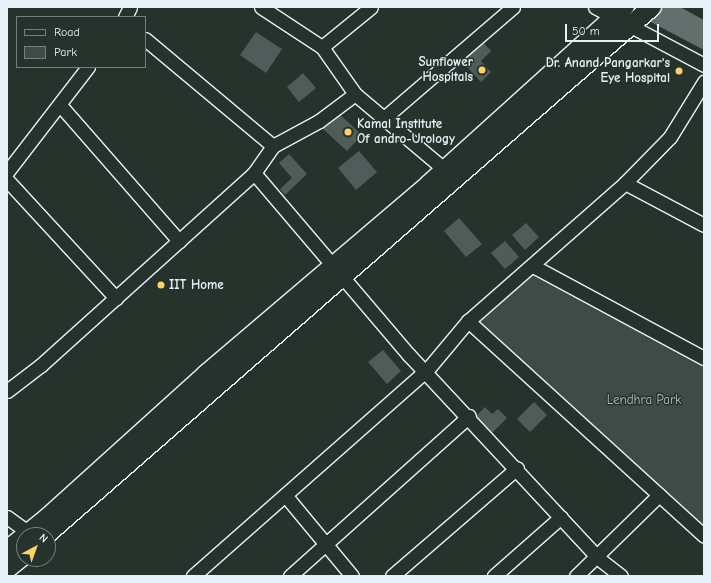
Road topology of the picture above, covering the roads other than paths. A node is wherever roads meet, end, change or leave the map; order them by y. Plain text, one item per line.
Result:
1 (130, 7) edge
2 (261, 7) edge
3 (371, 7) edge
4 (512, 7) edge
5 (595, 7) edge
6 (652, 7) edge
7 (619, 12) edge
8 (126, 16) edge
9 (630, 26) junction
10 (146, 40) edge
11 (322, 47) junction
12 (704, 65) edge
13 (87, 68) edge
14 (704, 82) edge
15 (355, 94) junction
16 (60, 105) junction
17 (384, 118) junction
18 (272, 146) junction
19 (444, 169) junction
20 (7, 172) edge
21 (254, 173) junction
22 (7, 180) edge
23 (625, 183) junction
24 (704, 225) edge
25 (179, 241) junction
26 (533, 266) junction
27 (338, 272) junction
28 (116, 298) junction
29 (468, 321) junction
30 (704, 358) edge
31 (427, 370) junction
32 (7, 391) edge
33 (469, 416) junction
34 (516, 468) junction
35 (285, 495) junction
36 (659, 495) junction
37 (7, 517) edge
38 (561, 517) junction
39 (21, 527) edge
40 (35, 527) edge
41 (55, 527) edge
42 (704, 536) edge
43 (16, 542) edge
44 (326, 546) junction
45 (7, 550) edge
46 (598, 558) junction
47 (16, 562) edge
48 (7, 569) edge
49 (193, 576) edge
50 (290, 576) edge
51 (352, 576) edge
52 (392, 576) edge
53 (494, 576) edge
54 (576, 576) edge
55 (622, 576) edge

1 - 8 street
2 - 11 street
3 - 11 street
4 - 17 street
5 - 7 street
6 - 9 main road
7 - 9 street
7 - 19 main road
9 - 12 street
9 - 27 main road
10 - 18 street
11 - 15 street
13 - 16 street
14 - 23 street
15 - 17 street
15 - 18 street
16 - 20 street
16 - 25 street
17 - 19 street
18 - 21 street
19 - 27 main road
21 - 25 street
21 - 27 street
22 - 28 street
23 - 24 street
23 - 26 street
25 - 28 street
26 - 29 street
26 - 30 street
27 - 31 street
27 - 40 main road
27 - 41 main road
28 - 32 street
29 - 31 street
29 - 36 street
31 - 33 street
31 - 35 street
33 - 34 street
33 - 44 street
34 - 38 street
34 - 52 street
35 - 44 street
35 - 49 street
36 - 42 street
36 - 46 street
37 - 39 street
38 - 46 street
38 - 53 street
43 - 45 main road
44 - 50 street
44 - 51 street
46 - 54 street
46 - 55 street
47 - 48 main road

